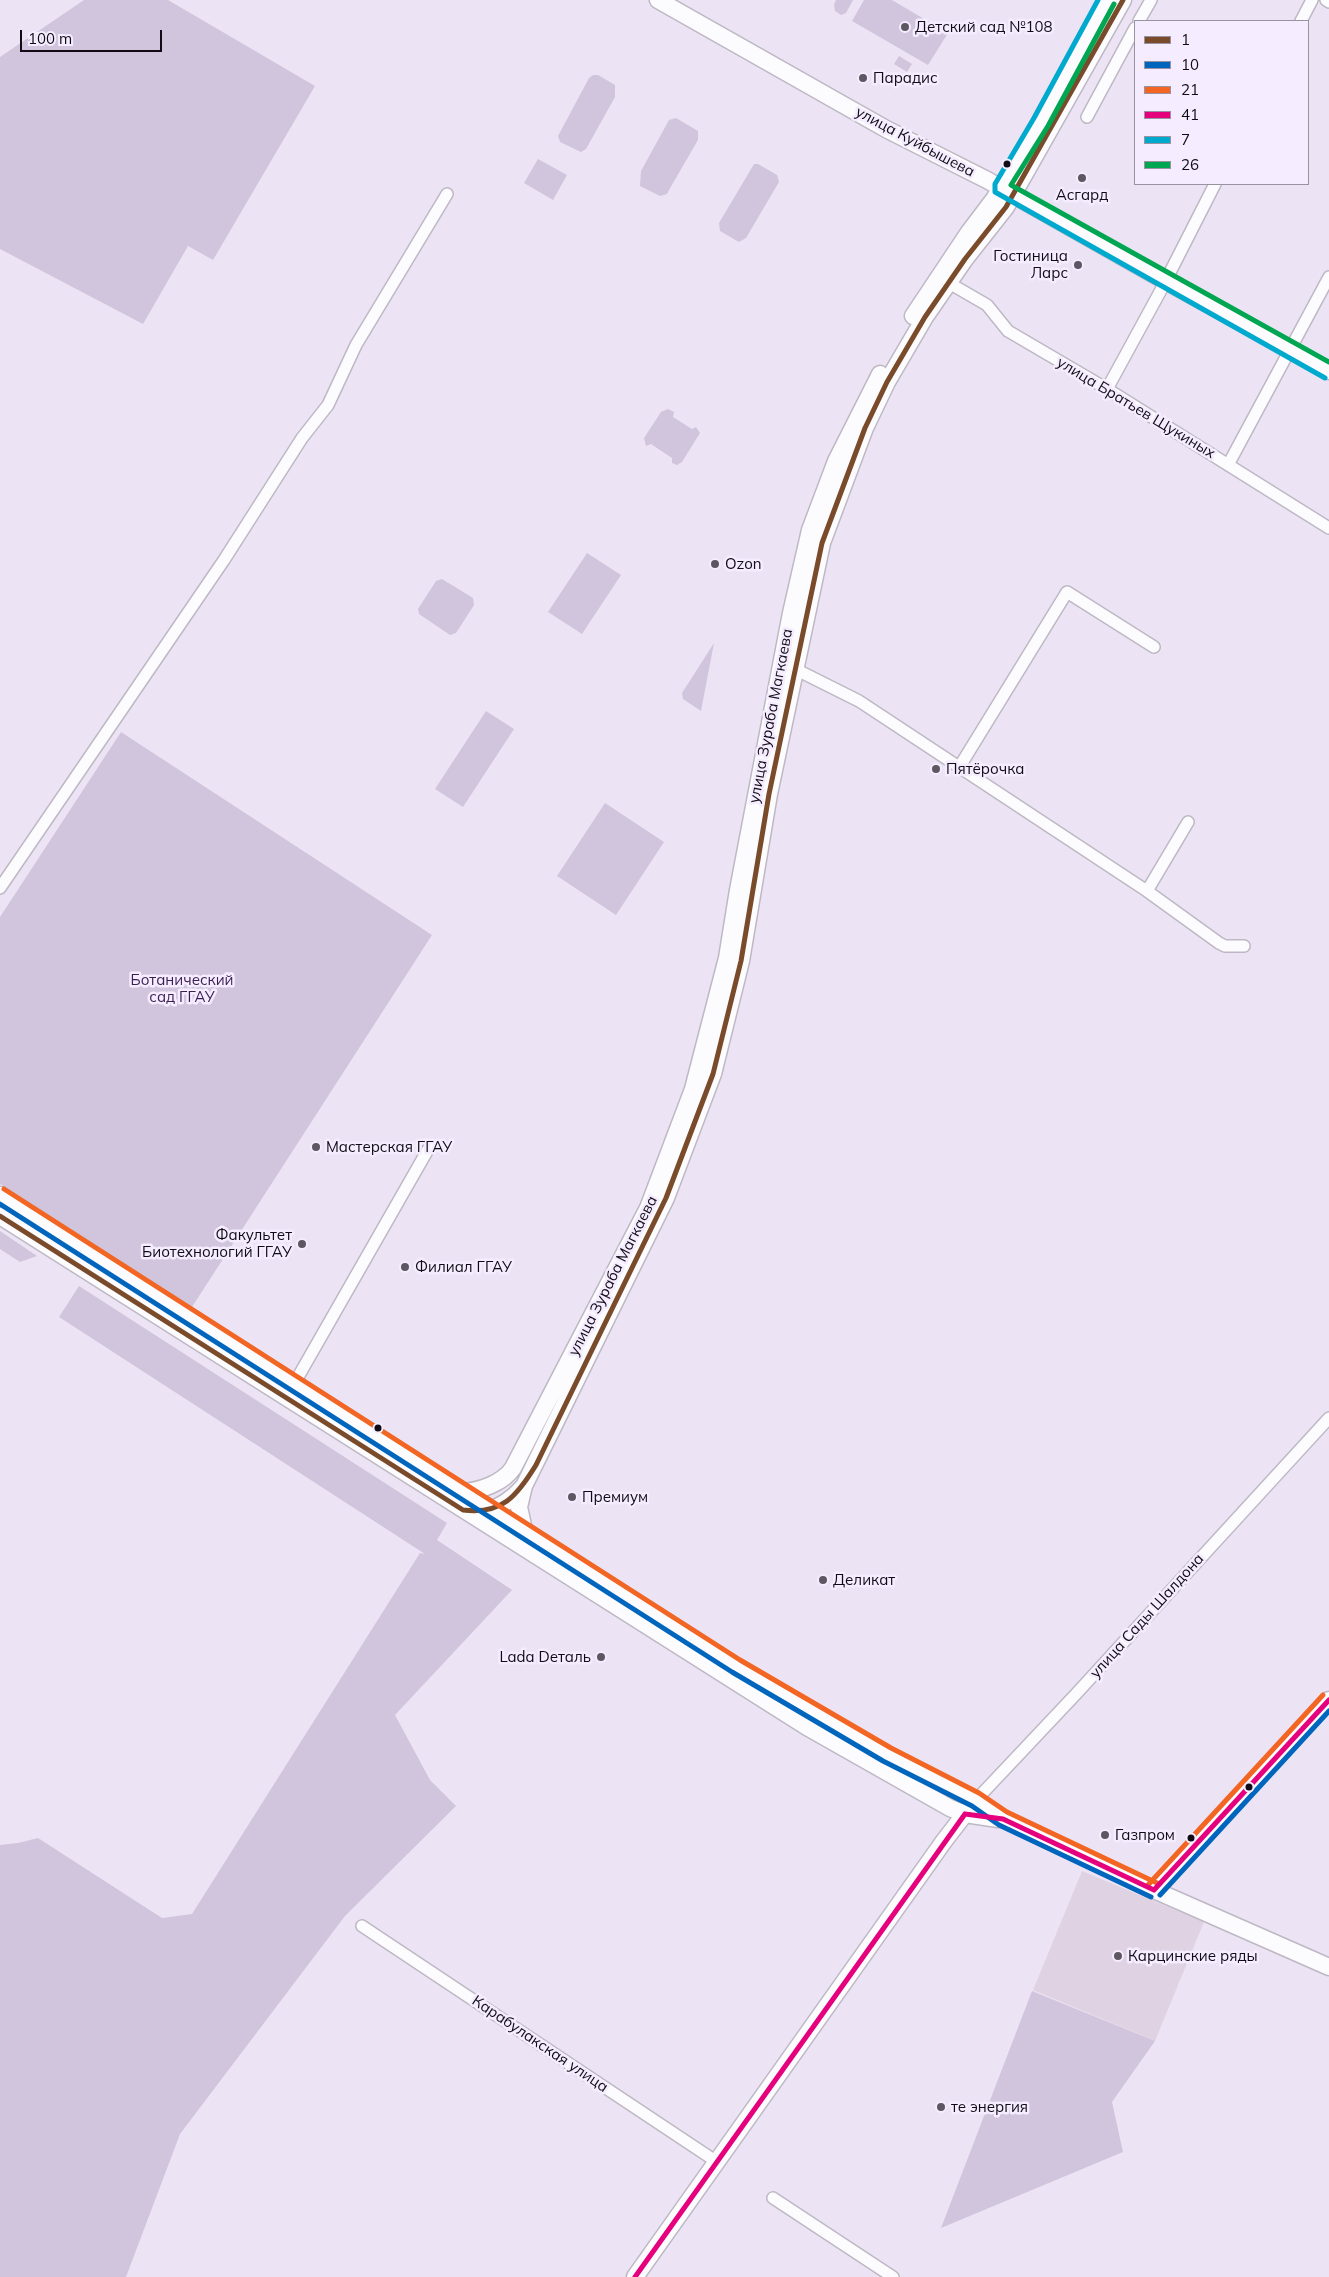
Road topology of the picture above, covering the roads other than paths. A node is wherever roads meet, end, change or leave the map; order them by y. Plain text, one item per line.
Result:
1 (658, 0) edge
2 (1107, 0) edge
3 (1123, 0) edge
4 (1151, 0) edge
5 (1312, 0) edge
6 (1326, 0) edge
7 (1329, 2) edge
8 (1140, 20) edge
9 (1301, 20) edge
10 (1134, 30) edge
11 (1087, 117) dead end
12 (1214, 185) edge
13 (1007, 192) junction
14 (446, 194) dead end
15 (1329, 277) edge
16 (1164, 281) junction
17 (949, 283) junction
18 (1291, 349) junction
19 (1329, 371) edge
20 (1107, 389) junction
21 (1228, 465) junction
22 (1329, 528) edge
23 (1154, 647) dead end
24 (795, 669) junction
25 (960, 766) junction
26 (1188, 822) dead end
27 (0, 888) edge
28 (1147, 891) junction
29 (1244, 946) dead end
30 (734, 959) junction
31 (430, 1146) dead end
32 (0, 1195) edge
33 (0, 1216) edge
34 (294, 1384) junction
35 (1329, 1418) edge
36 (508, 1474) junction
37 (524, 1486) junction
38 (462, 1492) junction
39 (463, 1510) junction
40 (490, 1510) junction
41 (524, 1530) junction
42 (496, 1531) junction
43 (1329, 1700) edge
44 (976, 1800) junction
45 (965, 1814) junction
46 (1003, 1819) junction
47 (1154, 1890) junction
48 (362, 1926) dead end
49 (1329, 1967) edge
50 (717, 2162) junction
51 (773, 2198) dead end
52 (635, 2277) edge
53 (893, 2277) edge

1 - 13 main road, улица Куйбышева
2 - 13 main road, улица Зураба Магкаева
3 - 13 main road, улица Зураба Магкаева
4 - 8 street
5 - 9 street
6 - 7 street
10 - 11 street
12 - 16 street
13 - 16 main road, улица Куйбышева
13 - 17 main road, улица Зураба Магкаева
13 - 30 main road, улица Зураба Магкаева
14 - 27 street
15 - 18 street
16 - 18 main road, улица Куйбышева
16 - 20 street
17 - 20 street, улица Братьев Щукиных
17 - 24 main road, улица Зураба Магкаева
18 - 19 main road, улица Куйбышева
18 - 21 street
20 - 21 street, улица Братьев Щукиных
21 - 22 street, улица Братьев Щукиных
23 - 25 street
24 - 25 street
24 - 30 main road, улица Зураба Магкаева
25 - 28 street
26 - 28 street
28 - 29 street
30 - 36 main road, улица Зураба Магкаева
30 - 37 main road, улица Зураба Магкаева
31 - 34 street
32 - 34 main road
33 - 39 main road
34 - 38 main road
35 - 44 street, улица Сады Шалдона
36 - 38 main road
36 - 40 main road, улица Зураба Магкаева
37 - 40 main road
37 - 41 main road, улица Зураба Магкаева
38 - 40 main road
39 - 40 main road
39 - 42 main road
40 - 41 main road
40 - 42 main road
41 - 44 main road
42 - 45 main road
43 - 47 main road
44 - 45 main road, улица Сады Шалдона
44 - 46 main road
45 - 46 main road
45 - 50 main road, улица Сады Шалдона
46 - 47 main road
47 - 49 main road
48 - 50 street, Карабулакская улица
50 - 52 main road, улица Сады Шалдона
51 - 53 street

